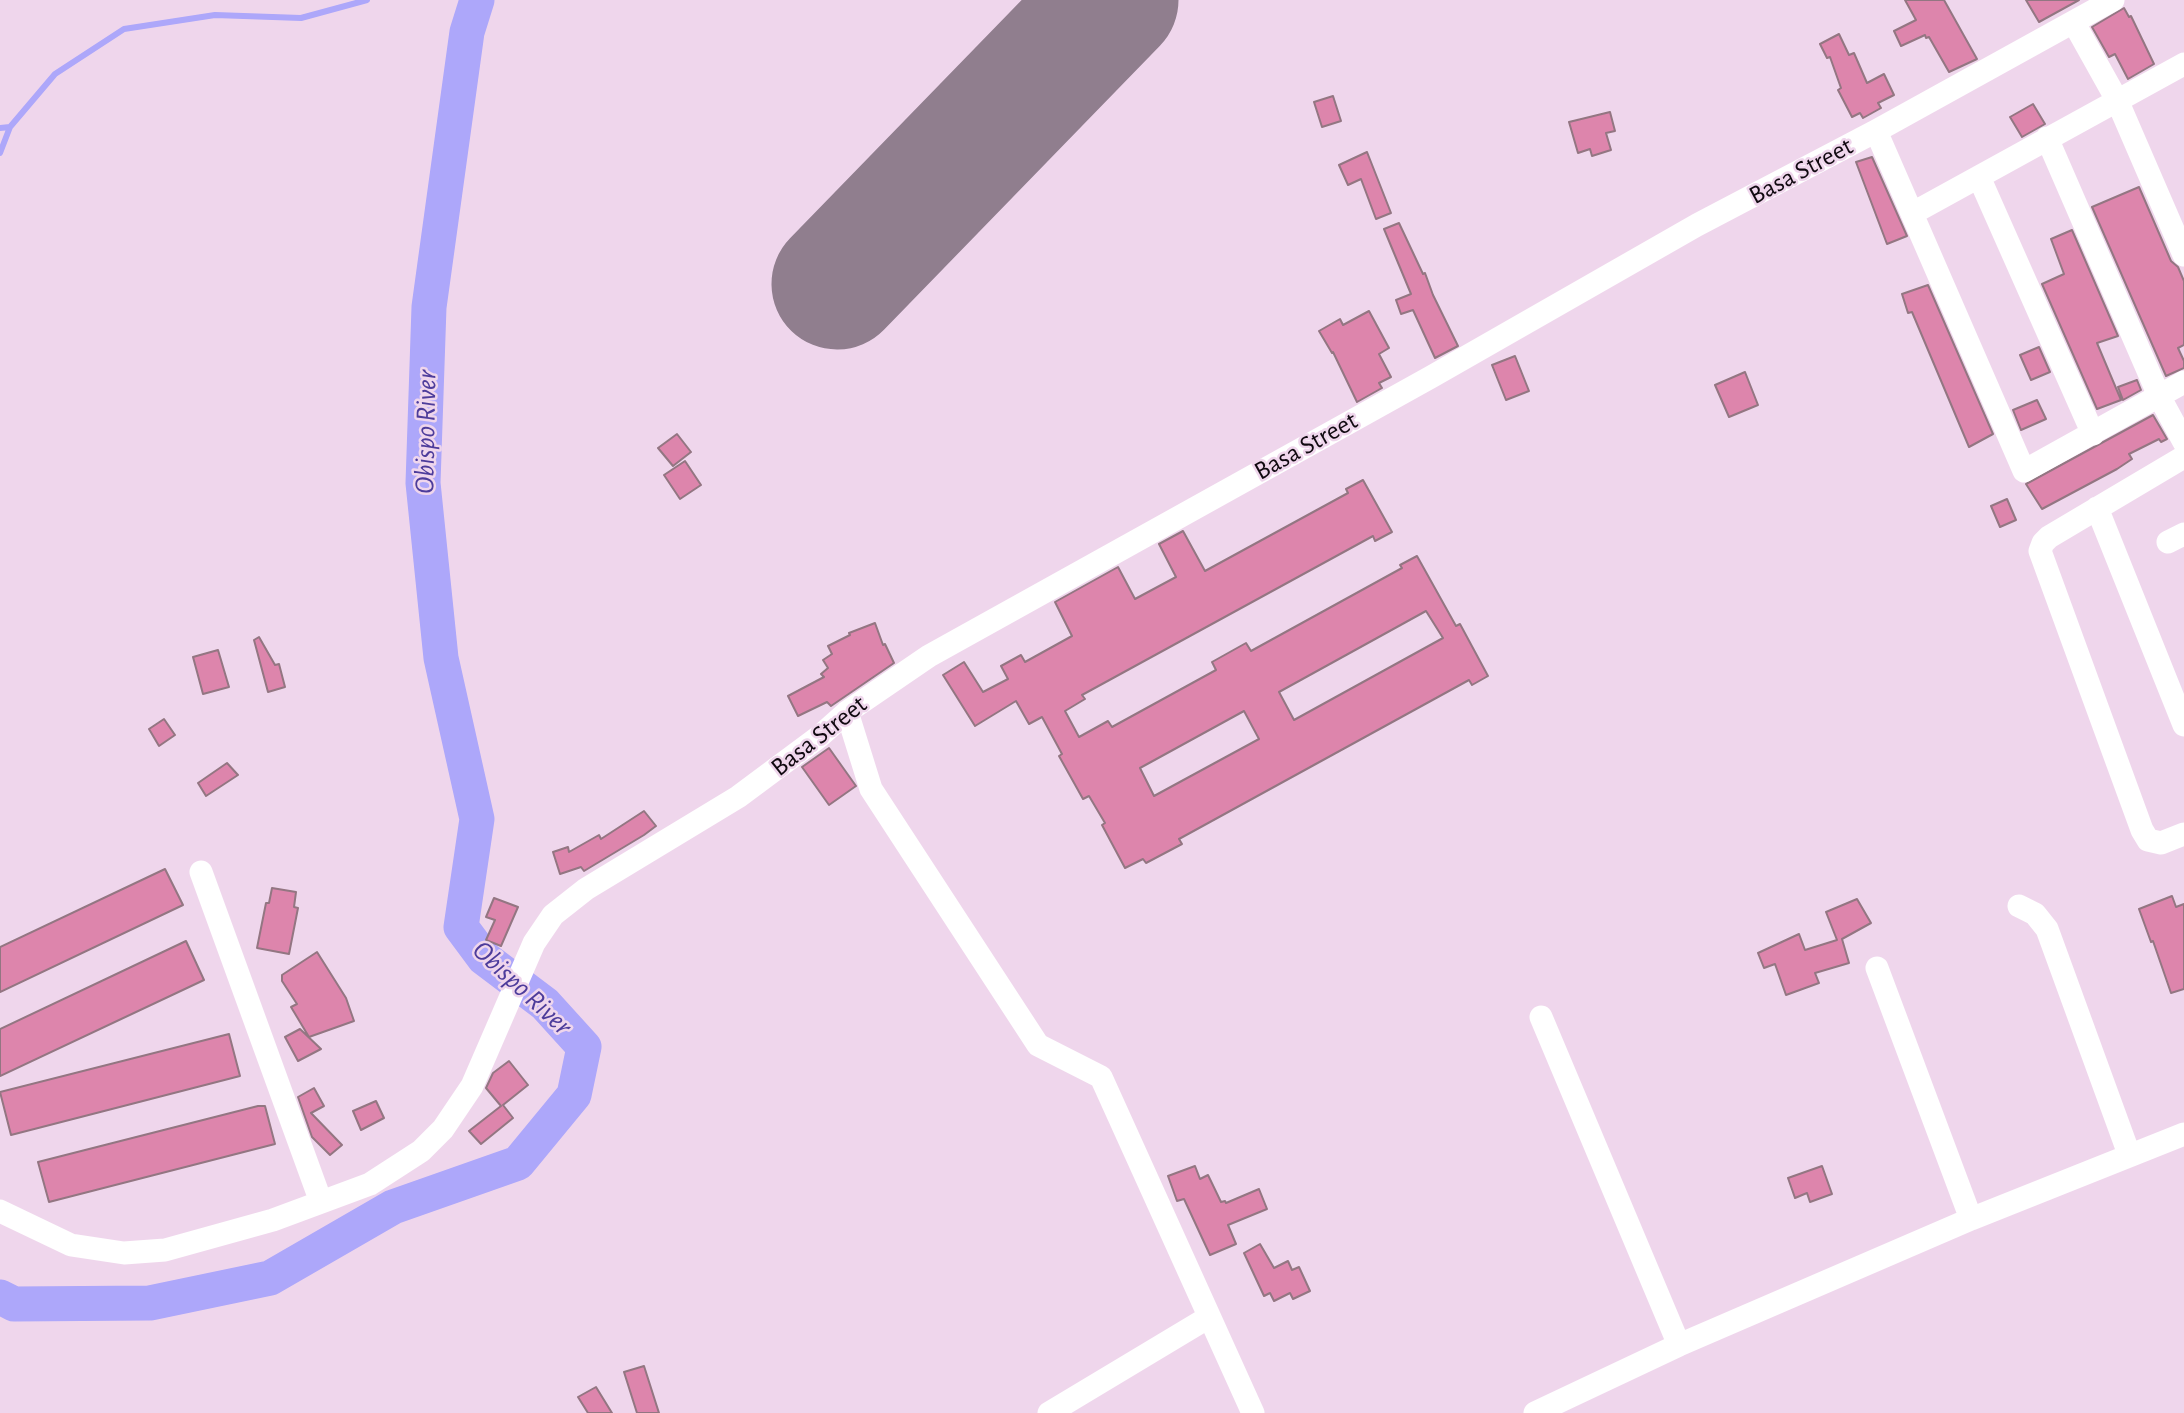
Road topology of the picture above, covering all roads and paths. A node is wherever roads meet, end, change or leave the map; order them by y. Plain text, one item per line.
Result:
1 (2113, 0) edge
2 (2074, 23) junction
3 (2184, 64) edge
4 (2118, 100) junction
5 (1876, 131) junction
6 (2047, 138) junction
7 (1979, 177) junction
8 (1913, 213) junction
9 (2184, 255) edge
10 (2184, 382) edge
11 (2159, 396) junction
12 (2093, 434) junction
13 (2184, 442) edge
14 (2184, 457) edge
15 (2097, 508) junction
16 (847, 712) junction
17 (2184, 725) edge
18 (2184, 834) edge
19 (201, 872) dead end
20 (2019, 906) dead end
21 (1877, 968) dead end
22 (1541, 1017) dead end
23 (2184, 1134) edge
24 (2129, 1154) junction
25 (321, 1202) junction
26 (0, 1211) edge
27 (1971, 1219) junction
28 (1209, 1317) junction
29 (1679, 1346) junction
30 (1049, 1413) edge
31 (1253, 1413) edge
32 (1535, 1413) edge

1 - 2 street, Basa Street
2 - 4 street
2 - 5 street, Basa Street
3 - 4 street
4 - 6 street
4 - 9 street
5 - 8 street
5 - 16 street, Basa Street
6 - 7 street
6 - 11 street
7 - 8 street
7 - 12 street
8 - 12 street
10 - 11 street
11 - 12 street
11 - 13 street
14 - 15 street
15 - 17 street
15 - 18 street
16 - 25 street, Basa Street
16 - 28 street
19 - 25 street
20 - 24 street
21 - 27 street
22 - 29 street
23 - 24 street
24 - 27 street
25 - 26 street, Basa Street
27 - 29 street
28 - 30 street
28 - 31 street
29 - 32 street

